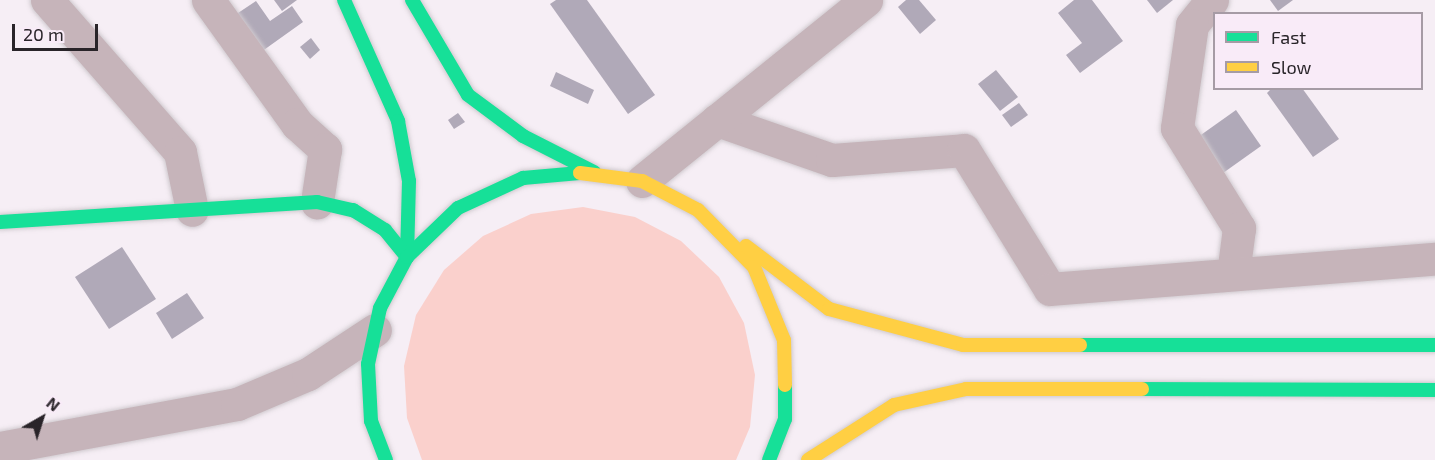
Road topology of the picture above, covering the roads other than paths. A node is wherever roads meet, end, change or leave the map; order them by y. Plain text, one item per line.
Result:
1 (47, 0) edge
2 (207, 0) edge
3 (344, 0) edge
4 (412, 0) edge
5 (866, 0) edge
6 (1212, 0) edge
7 (717, 120) junction
8 (594, 172) junction
9 (642, 182) junction
10 (317, 202) junction
11 (192, 210) junction
12 (698, 210) junction
13 (0, 222) edge
14 (407, 257) junction
15 (1435, 259) edge
16 (1233, 274) junction
17 (375, 330) junction
18 (1435, 345) edge
19 (1435, 390) edge
20 (0, 448) edge
21 (386, 460) edge
22 (769, 460) edge
23 (808, 460) edge

1 - 11 street
2 - 10 street
3 - 14 main road
4 - 8 main road
5 - 7 street
6 - 16 street
7 - 9 street
7 - 16 street
8 - 9 main road
8 - 14 main road
9 - 12 main road
10 - 11 main road
10 - 14 main road
11 - 13 main road
12 - 18 main road
12 - 22 main road
14 - 17 main road
15 - 16 street
17 - 20 street
17 - 21 main road
19 - 23 main road

